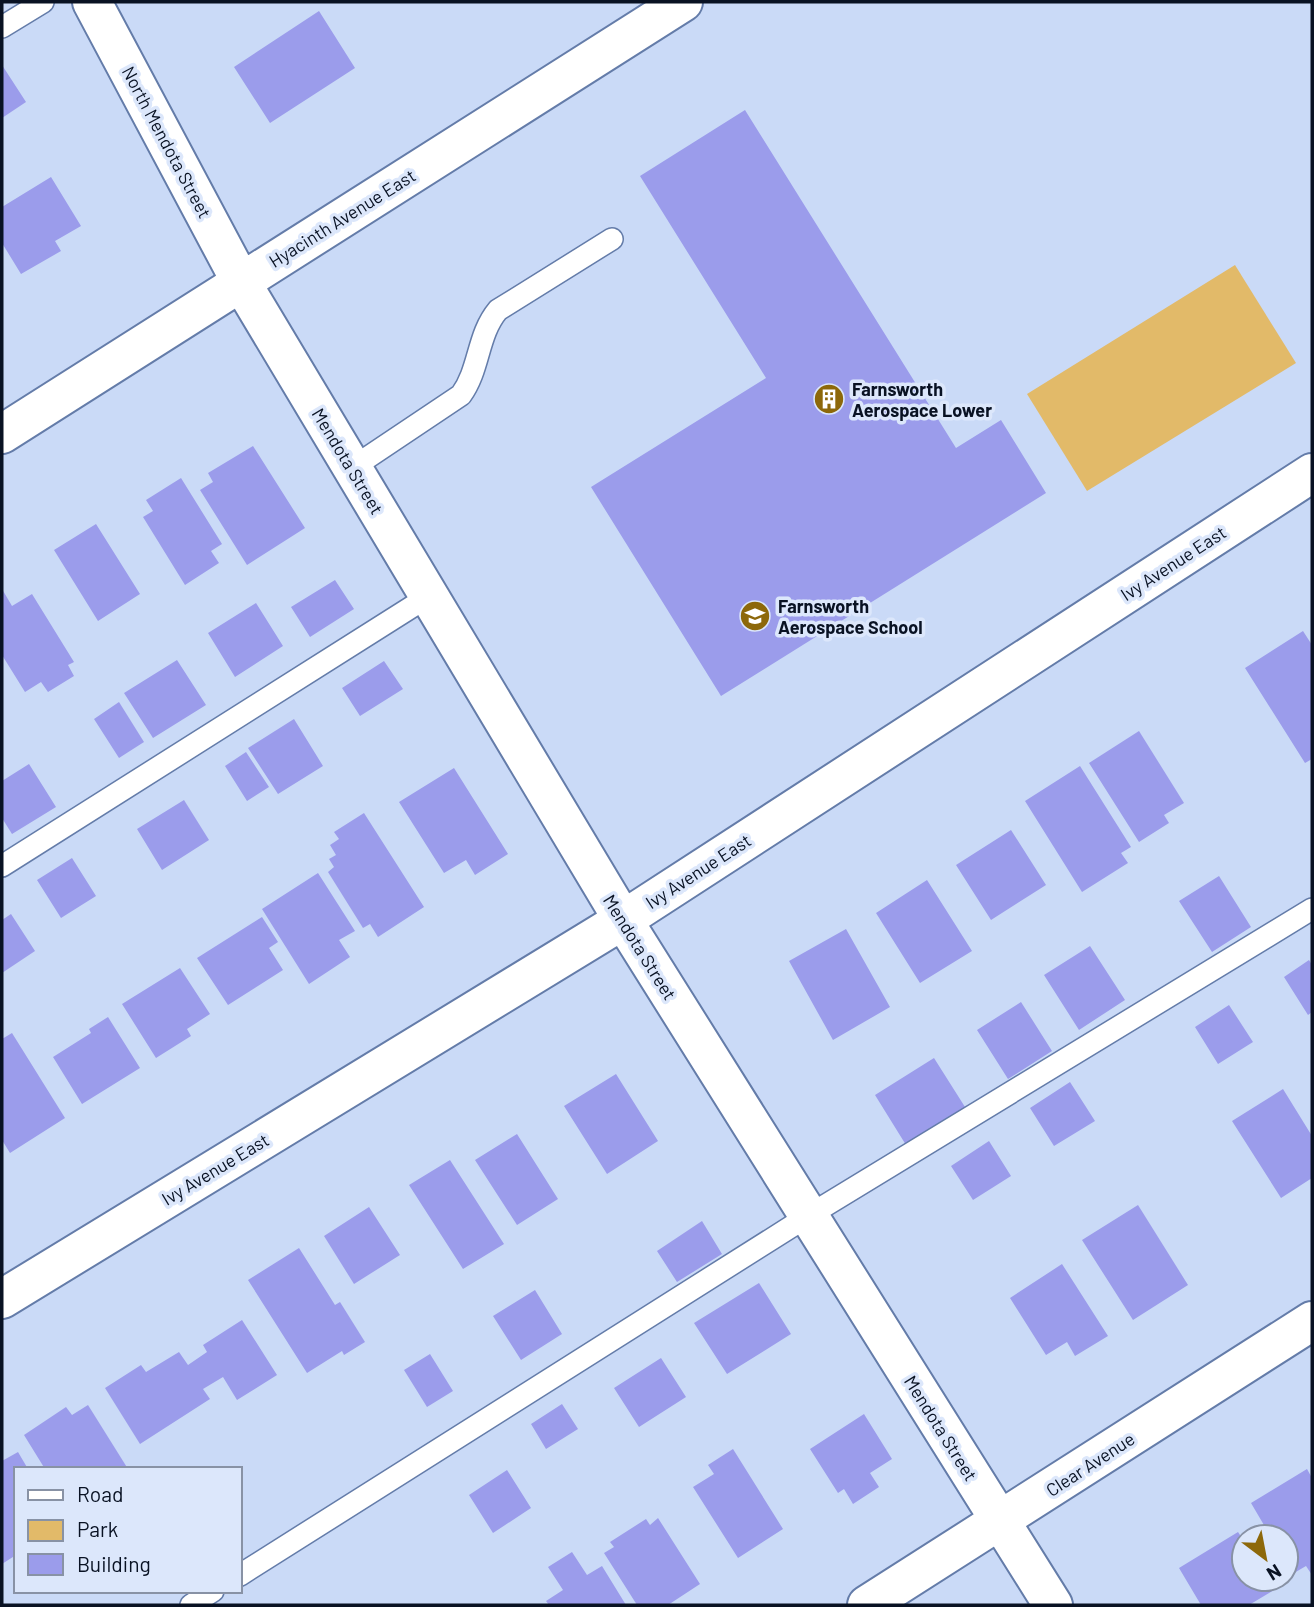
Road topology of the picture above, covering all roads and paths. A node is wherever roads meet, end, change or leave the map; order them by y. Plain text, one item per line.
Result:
1 (43, 2) edge
2 (92, 2) edge
3 (683, 2) edge
4 (2, 27) edge
5 (612, 239) dead end
6 (241, 282) junction
7 (2, 434) edge
8 (352, 468) junction
9 (1312, 473) edge
10 (429, 596) junction
11 (2, 866) edge
12 (1312, 909) edge
13 (623, 920) junction
14 (808, 1216) junction
15 (2, 1299) edge
16 (1312, 1321) edge
17 (999, 1521) junction
18 (242, 1574) edge
19 (211, 1593) edge
20 (191, 1605) edge
21 (867, 1605) edge
22 (1052, 1605) edge

1 - 4 lane
2 - 6 street, North Mendota Street
3 - 6 street, Hyacinth Avenue East
5 - 8 lane
6 - 7 street, Hyacinth Avenue East
6 - 8 street, Mendota Street
8 - 10 street, Mendota Street
9 - 13 street, Ivy Avenue East
10 - 11 lane
10 - 13 street, Mendota Street
12 - 14 lane
13 - 14 street, Mendota Street
13 - 15 street, Ivy Avenue East
14 - 17 street, Mendota Street
14 - 18 lane
16 - 17 street, Clear Avenue
17 - 21 street, Clear Avenue
17 - 22 street, Mendota Street
19 - 20 lane

